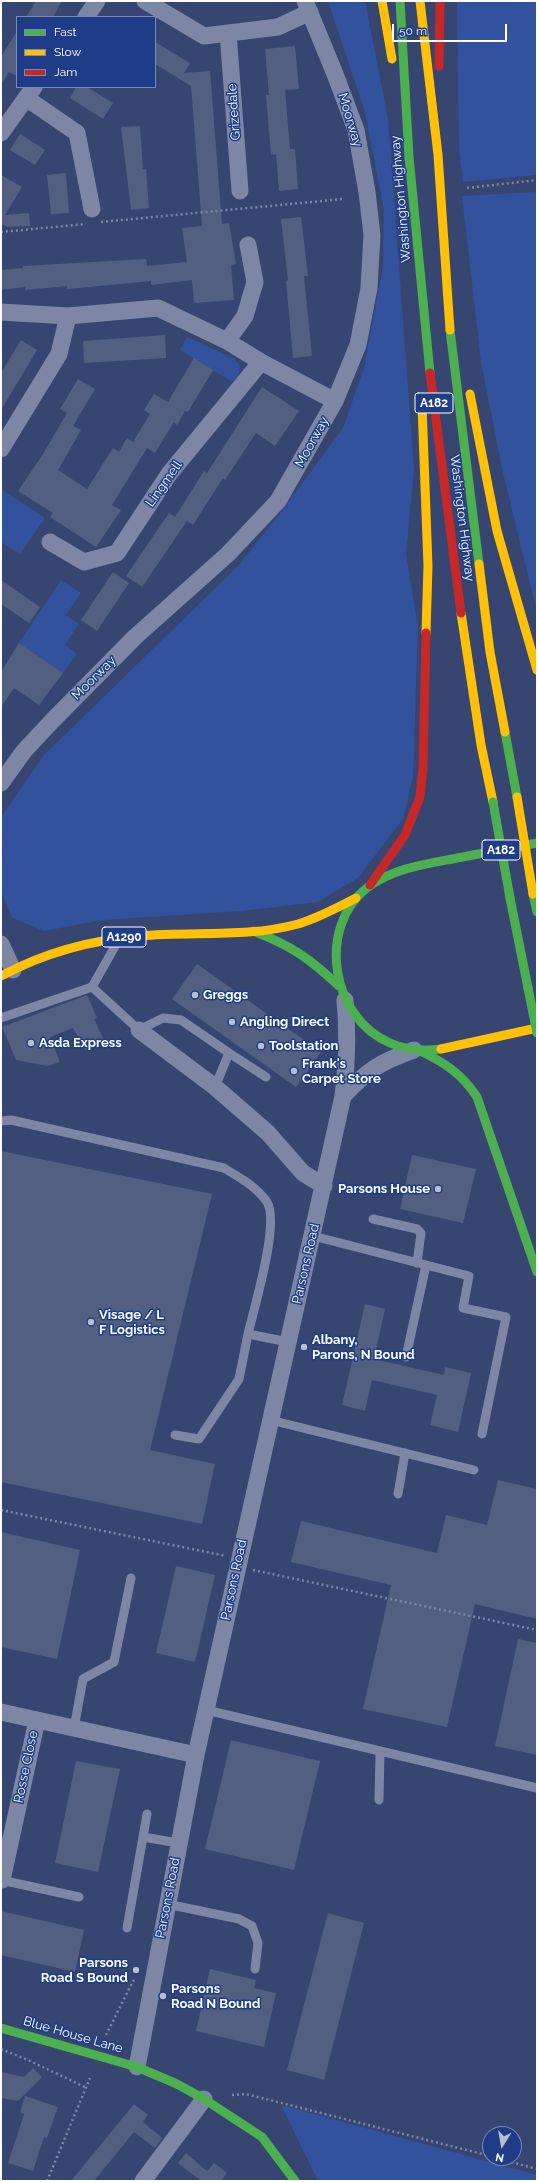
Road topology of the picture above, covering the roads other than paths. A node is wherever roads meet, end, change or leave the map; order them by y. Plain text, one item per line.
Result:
1 (97, 1) edge
2 (145, 1) edge
3 (382, 1) edge
4 (400, 1) edge
5 (420, 1) edge
6 (440, 1) edge
7 (308, 7) edge
8 (173, 9) edge
9 (87, 16) edge
10 (228, 34) junction
11 (30, 93) edge
12 (1, 133) edge
13 (438, 155) junction
14 (409, 157) junction
15 (240, 190) dead end
16 (92, 218) road end
17 (248, 245) dead end
18 (421, 277) junction
19 (447, 300) junction
20 (1, 312) edge
21 (68, 316) junction
22 (227, 341) junction
23 (462, 348) dead end
24 (261, 362) junction
25 (467, 382) dead end
26 (335, 401) junction
27 (1, 449) edge
28 (50, 542) dead end
29 (537, 670) edge
30 (1, 783) edge
31 (537, 843) edge
32 (370, 886) junction
33 (357, 898) junction
34 (537, 912) edge
35 (252, 931) junction
36 (120, 938) junction
37 (1, 944) edge
38 (7, 973) edge
39 (92, 987) junction
40 (342, 993) junction
41 (1, 1018) edge
42 (537, 1028) edge
43 (139, 1030) junction
44 (537, 1033) edge
45 (417, 1050) junction
46 (229, 1054) junction
47 (266, 1077) dead end
48 (215, 1087) junction
49 (343, 1096) junction
50 (1, 1121) edge
51 (324, 1186) junction
52 (373, 1219) dead end
53 (313, 1236) junction
54 (417, 1263) junction
55 (426, 1265) junction
56 (537, 1272) edge
57 (248, 1334) junction
58 (288, 1342) junction
59 (406, 1357) dead end
60 (270, 1420) junction
61 (175, 1434) dead end
62 (482, 1434) dead end
63 (405, 1453) junction
64 (474, 1470) dead end
65 (398, 1494) dead end
66 (131, 1578) dead end
67 (206, 1710) junction
68 (1, 1712) edge
69 (36, 1720) junction
70 (74, 1728) junction
71 (380, 1751) junction
72 (196, 1755) junction
73 (537, 1788) edge
74 (379, 1800) dead end
75 (147, 1814) dead end
76 (143, 1837) junction
77 (178, 1843) junction
78 (2, 1880) edge
79 (79, 1897) dead end
80 (167, 1904) junction
81 (128, 1928) dead end
82 (255, 1969) dead end
83 (1, 2028) edge
84 (138, 2067) junction
85 (204, 2099) junction
86 (143, 2181) edge
87 (295, 2181) edge

1 - 9 street
2 - 8 street
3 - 14 main road
4 - 14 main road, Washington Highway / A182
5 - 13 main road, Washington Highway / A182
6 - 13 main road
7 - 10 street
7 - 26 street, Moorway
8 - 10 street
10 - 15 street, Grizedale
11 - 12 street
11 - 16 street
13 - 19 main road, Washington Highway / A182
14 - 18 main road, Washington Highway / A182
17 - 22 street
18 - 32 main road
18 - 44 main road, Washington Highway / A182, bridge
19 - 23 main road
19 - 34 main road, Washington Highway / A182, bridge
20 - 21 street
21 - 22 street
21 - 27 street
22 - 24 street
24 - 26 street
24 - 28 street, Lingmell
25 - 29 main road
26 - 30 street, Moorway
31 - 32 main road
32 - 33 main road
33 - 35 main road, A1290
33 - 40 main road
35 - 36 main road, A1290
35 - 40 main road, A1290
36 - 38 main road, A1290
36 - 39 lane
37 - 38 street
39 - 41 lane
39 - 43 lane
40 - 45 main road
40 - 49 street, Parsons Road
42 - 45 main road
43 - 46 lane
43 - 48 street
45 - 49 street
45 - 56 main road
46 - 47 lane
46 - 48 lane
48 - 51 street
49 - 51 street, Parsons Road
50 - 57 lane
51 - 53 street, Parsons Road
52 - 54 lane
53 - 54 lane
53 - 58 street, Parsons Road
54 - 55 lane
55 - 59 lane
55 - 62 lane
57 - 58 lane
57 - 61 lane
58 - 60 street, Parsons Road
60 - 63 lane
60 - 67 street, Parsons Road
63 - 64 lane
63 - 65 lane
66 - 70 lane
67 - 71 lane
67 - 72 street, Parsons Road
68 - 69 street
69 - 70 street, Rosse Close
69 - 78 street, Rosse Close
70 - 72 street, Rosse Close
71 - 73 lane
71 - 74 lane
72 - 77 street, Parsons Road
75 - 76 lane
76 - 77 lane
76 - 81 lane
77 - 80 street, Parsons Road
78 - 79 lane
80 - 82 lane
80 - 84 street, Parsons Road
83 - 84 main road, Blue House Lane
84 - 85 main road, Blue House Lane
85 - 86 street
85 - 87 main road, Blue House Lane

